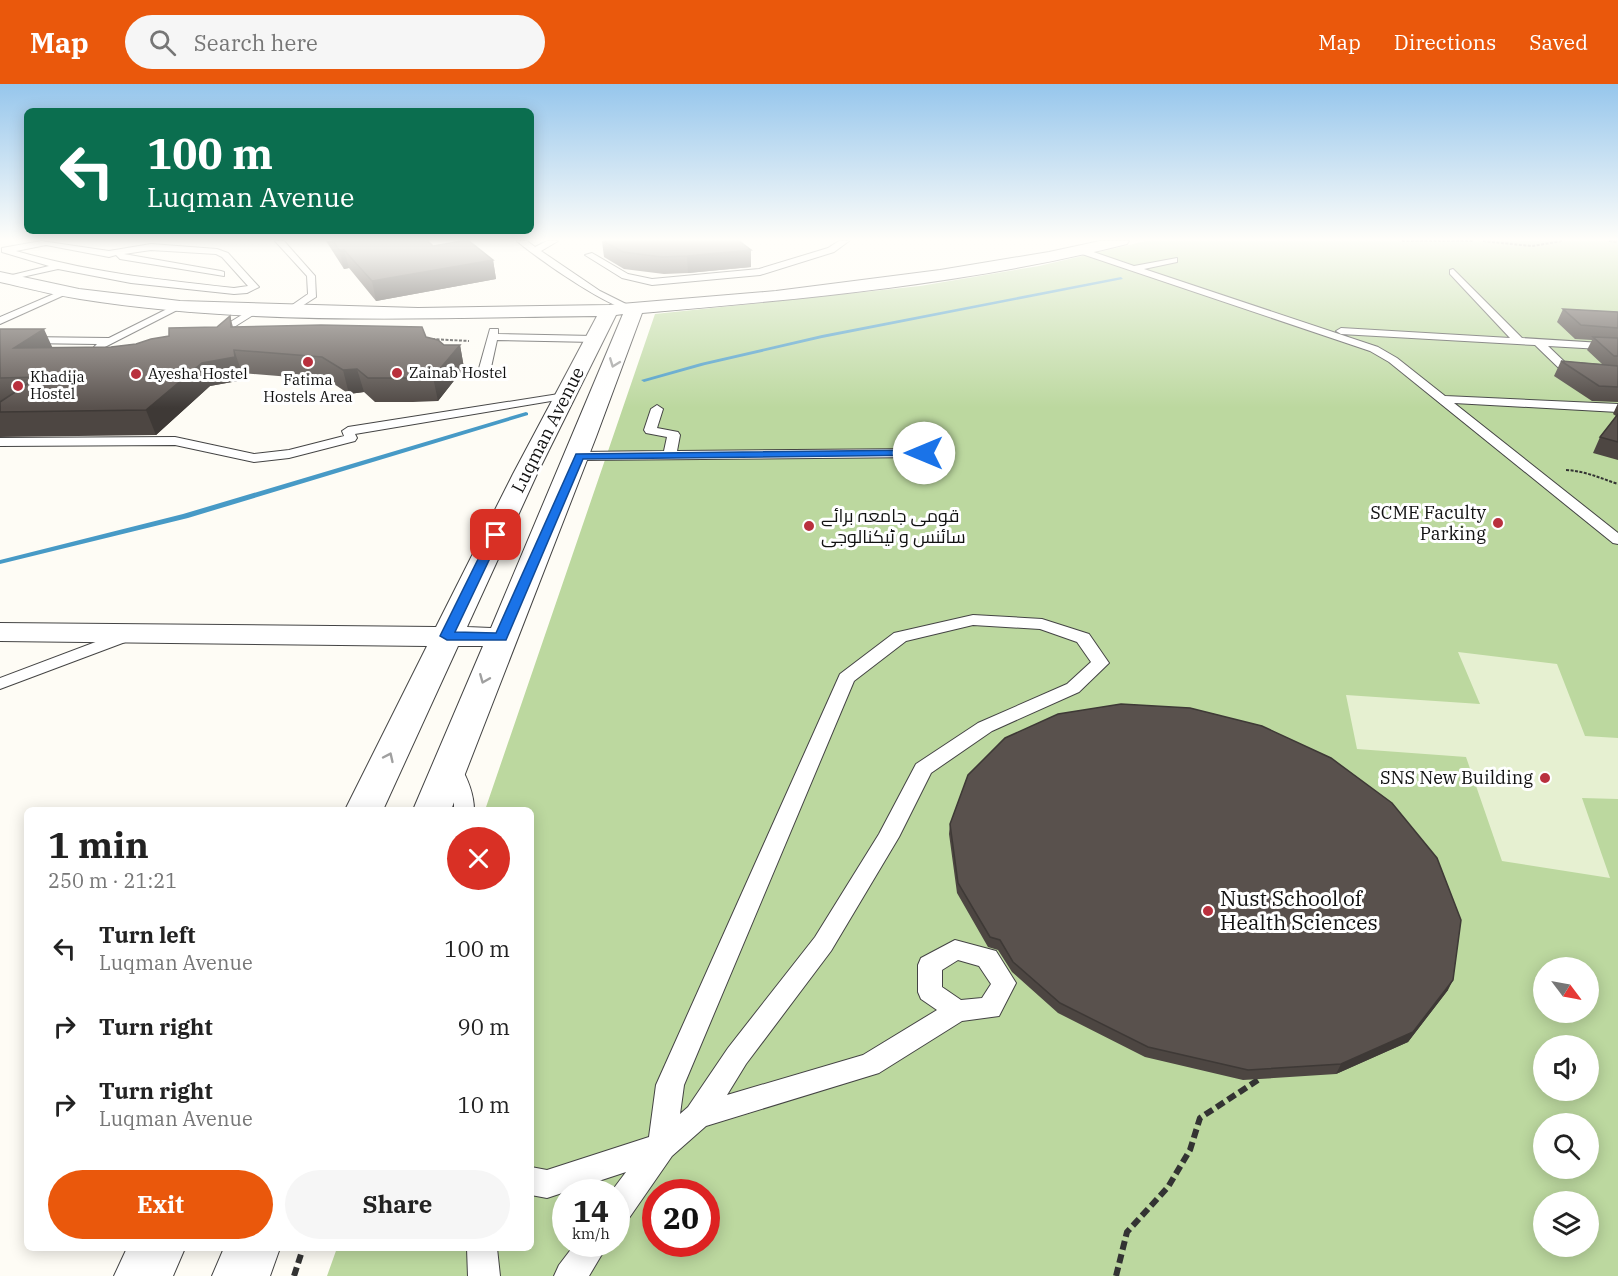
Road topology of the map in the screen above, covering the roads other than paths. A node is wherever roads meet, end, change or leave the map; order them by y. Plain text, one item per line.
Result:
1 (43, 297) edge
2 (48, 297) edge
3 (103, 297) edge
4 (118, 297) edge
5 (312, 297) edge
6 (605, 297) edge
7 (649, 297) edge
8 (751, 297) edge
9 (1221, 297) edge
10 (1477, 297) edge
11 (114, 298) junction
12 (180, 306) junction
13 (630, 308) junction
14 (256, 310) junction
15 (0, 312) edge
16 (288, 312) junction
17 (0, 321) edge
18 (1322, 330) junction
19 (1558, 330) dead end
20 (594, 339) junction
21 (15, 340) edge
22 (110, 341) junction
23 (204, 341) edge
24 (1519, 341) junction
25 (1538, 342) junction
26 (1571, 344) junction
27 (1618, 346) edge
28 (91, 350) edge
29 (484, 372) dead end
30 (1618, 376) edge
31 (565, 396) junction
32 (1439, 399) junction
33 (1618, 408) edge
34 (657, 409) dead end
35 (0, 442) edge
36 (924, 453) dead end
37 (670, 455) junction
38 (579, 456) junction
39 (1618, 540) edge
40 (0, 632) edge
41 (131, 633) junction
42 (447, 636) junction
43 (501, 638) junction
44 (0, 684) edge
45 (450, 764) junction
46 (365, 807) edge
47 (433, 807) edge
48 (464, 807) edge
49 (957, 1011) dead end
50 (698, 1116) junction
51 (662, 1146) junction
52 (534, 1182) edge
53 (630, 1191) edge
54 (156, 1251) edge
55 (251, 1251) edge
56 (482, 1251) edge
57 (584, 1257) edge
58 (143, 1276) edge
59 (241, 1276) edge
60 (484, 1276) edge
61 (570, 1276) edge

1 - 15 lane
2 - 17 lane
3 - 11 street
4 - 11 lane
5 - 16 lane
6 - 13 lane
7 - 13 lane
8 - 13 street
9 - 18 lane
10 - 24 lane
11 - 12 street
12 - 14 street
12 - 22 lane
13 - 16 street
13 - 20 street, Luqman Avenue
13 -> 38 street, Luqman Avenue
14 - 16 street
14 - 23 lane
18 - 24 lane
18 - 32 lane
19 - 26 lane
20 - 29 lane
20 - 31 street, Luqman Avenue
21 - 22 lane
22 - 28 lane
24 - 25 lane
25 - 26 lane
25 - 30 lane
26 - 27 lane
31 - 35 lane
31 - 42 street, Luqman Avenue
32 - 33 lane
32 - 39 lane
34 - 37 lane
36 - 37 lane
37 - 38 lane
38 - 43 street, Luqman Avenue
40 - 41 street
41 - 42 street
41 - 44 lane
42 - 43 street
46 -> 42 street, Luqman Avenue
43 -> 45 street, Luqman Avenue
45 - 47 street, Luqman Avenue
45 - 48 lane
49 - 50 lane
50 - 51 lane
50 - 51 lane
51 - 52 lane
51 - 53 lane
54 - 58 street
55 - 59 street
56 - 60 lane
57 - 61 lane

